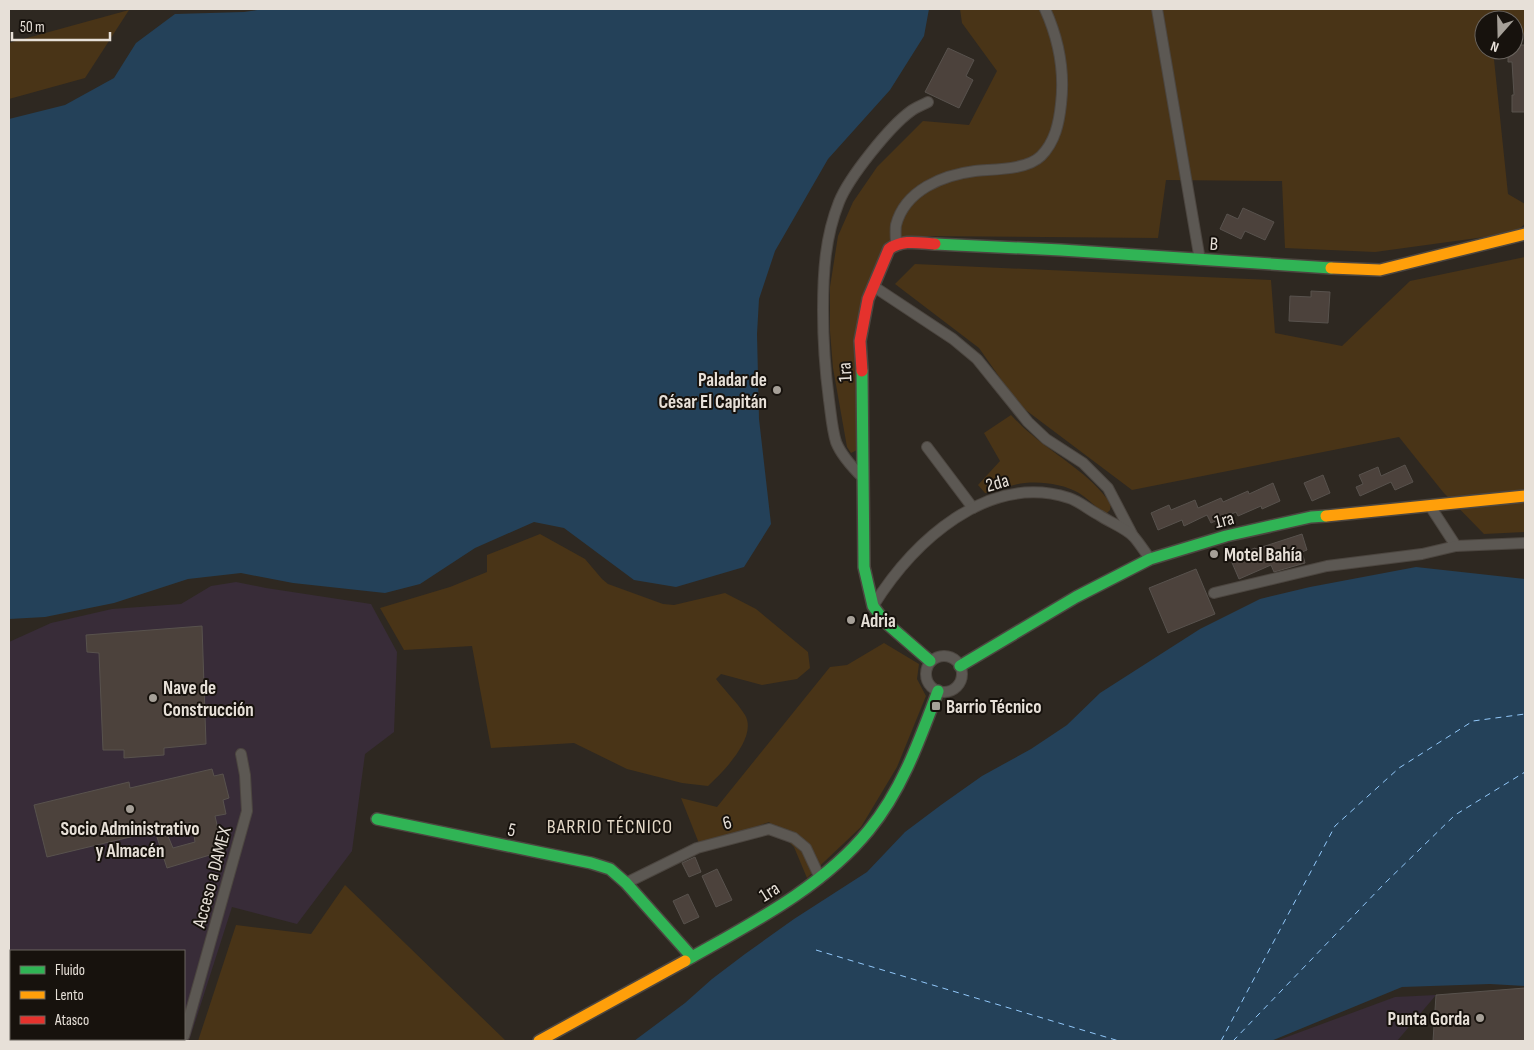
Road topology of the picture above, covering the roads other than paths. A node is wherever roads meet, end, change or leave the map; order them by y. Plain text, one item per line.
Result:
1 (1045, 9) edge
2 (1158, 9) edge
3 (928, 102) dead end
4 (1525, 234) edge
5 (896, 244) junction
6 (1200, 260) junction
7 (873, 286) junction
8 (927, 447) dead end
9 (863, 478) junction
10 (1525, 496) edge
11 (1430, 506) junction
12 (973, 508) junction
13 (1133, 536) junction
14 (1525, 543) edge
15 (1456, 546) junction
16 (1150, 559) junction
17 (1214, 593) dead end
18 (873, 606) junction
19 (930, 661) junction
20 (960, 666) junction
21 (938, 691) junction
22 (240, 754) dead end
23 (377, 819) dead end
24 (820, 878) junction
25 (626, 883) junction
26 (692, 958) junction
27 (185, 1032) edge
28 (539, 1041) edge

1 - 5 street
2 - 6 street
3 - 9 street
4 - 6 street, B
5 - 6 street, B
5 - 7 street, 1ra
7 - 9 street, 1ra
7 - 13 street
8 - 12 street
9 - 18 street, 1ra
10 - 11 street, 1ra
11 - 15 street
11 - 16 street, 1ra
12 - 13 street, 2da
12 - 18 street, 2da
13 - 16 street, 2da
14 - 15 street
15 - 17 street
16 - 20 street, 1ra
18 - 19 street, 1ra
19 - 20 street
19 - 21 street
20 - 21 street
21 - 24 street, 1ra
22 - 27 street, Acceso a DAMEX
23 - 25 street, 5
24 - 25 street, 6
24 - 26 street, 1ra
25 - 26 street, 5
26 - 28 street, 1ra

